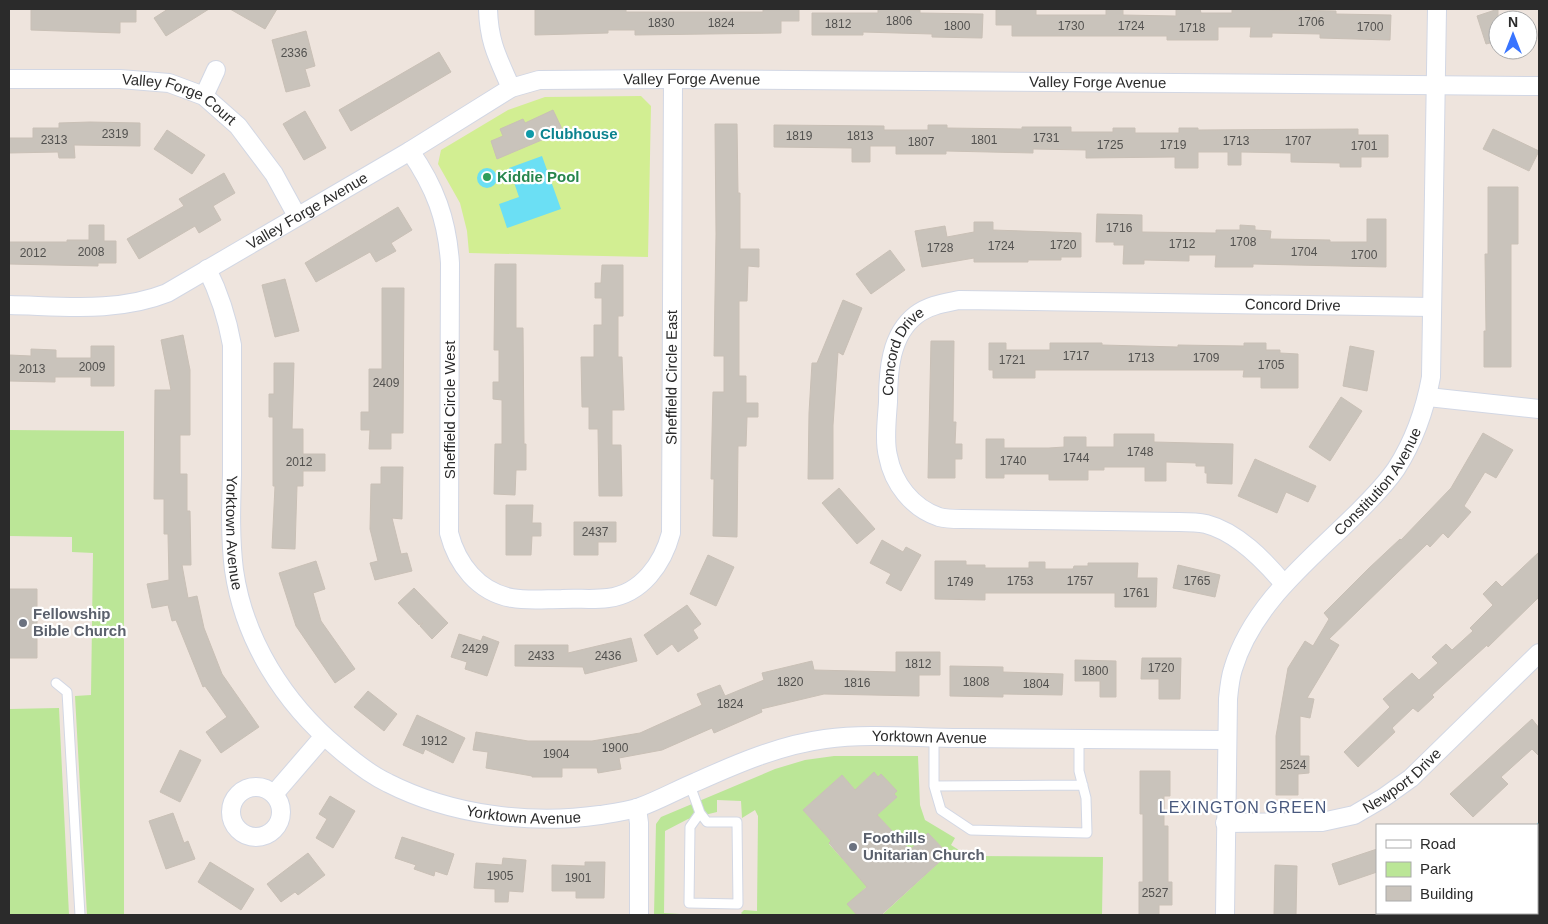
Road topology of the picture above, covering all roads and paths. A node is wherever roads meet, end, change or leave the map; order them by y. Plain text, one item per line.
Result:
1 (488, 9) edge
2 (1437, 9) edge
3 (216, 70) dead end
4 (673, 78) junction
5 (9, 79) edge
6 (1436, 85) junction
7 (1539, 86) edge
8 (511, 88) junction
9 (204, 96) junction
10 (410, 151) junction
11 (297, 216) junction
12 (207, 269) junction
13 (9, 305) edge
14 (1432, 308) junction
15 (1428, 396) junction
16 (1539, 409) edge
17 (1284, 584) junction
18 (561, 598) joint
19 (1539, 654) edge
20 (56, 683) dead end
21 (324, 736) junction
22 (934, 738) junction
23 (1078, 738) junction
24 (1226, 740) junction
25 (690, 785) junction
26 (1083, 785) junction
27 (934, 786) junction
28 (274, 794) dead end
29 (638, 808) junction
30 (700, 813) junction
31 (1225, 823) junction
32 (80, 915) edge
33 (639, 915) edge
34 (1225, 915) edge

1 - 8 street
2 - 6 street, Constitution Avenue
3 - 9 street
4 - 6 street, Valley Forge Avenue
4 - 8 street, Valley Forge Avenue
4 - 18 street, Sheffield Circle East
5 - 9 street, Valley Forge Court
6 - 7 street, Valley Forge Avenue
6 - 14 street, Constitution Avenue
8 - 10 street, Valley Forge Avenue
9 - 11 street, Valley Forge Court
10 - 11 street, Valley Forge Avenue
10 - 18 street, Sheffield Circle West
11 - 12 street, Valley Forge Avenue
12 - 13 street, Valley Forge Avenue
12 - 21 street, Yorktown Avenue
14 - 15 street, Constitution Avenue
14 - 17 street, Concord Drive
15 - 16 street
15 - 17 street, Constitution Avenue
17 - 24 street, Constitution Avenue
19 - 31 street, Newport Drive
20 - 32 lane
21 - 28 street
21 - 29 street, Yorktown Avenue
22 - 23 street, Yorktown Avenue
22 - 25 street, Yorktown Avenue
22 - 27 lane
23 - 24 street, Yorktown Avenue
23 - 26 lane
24 - 31 street, Constitution Avenue
25 - 29 street, Yorktown Avenue
25 - 30 lane
26 - 27 lane
26 - 27 lane
29 - 33 street
30 - 30 lane
31 - 34 street, Constitution Avenue

